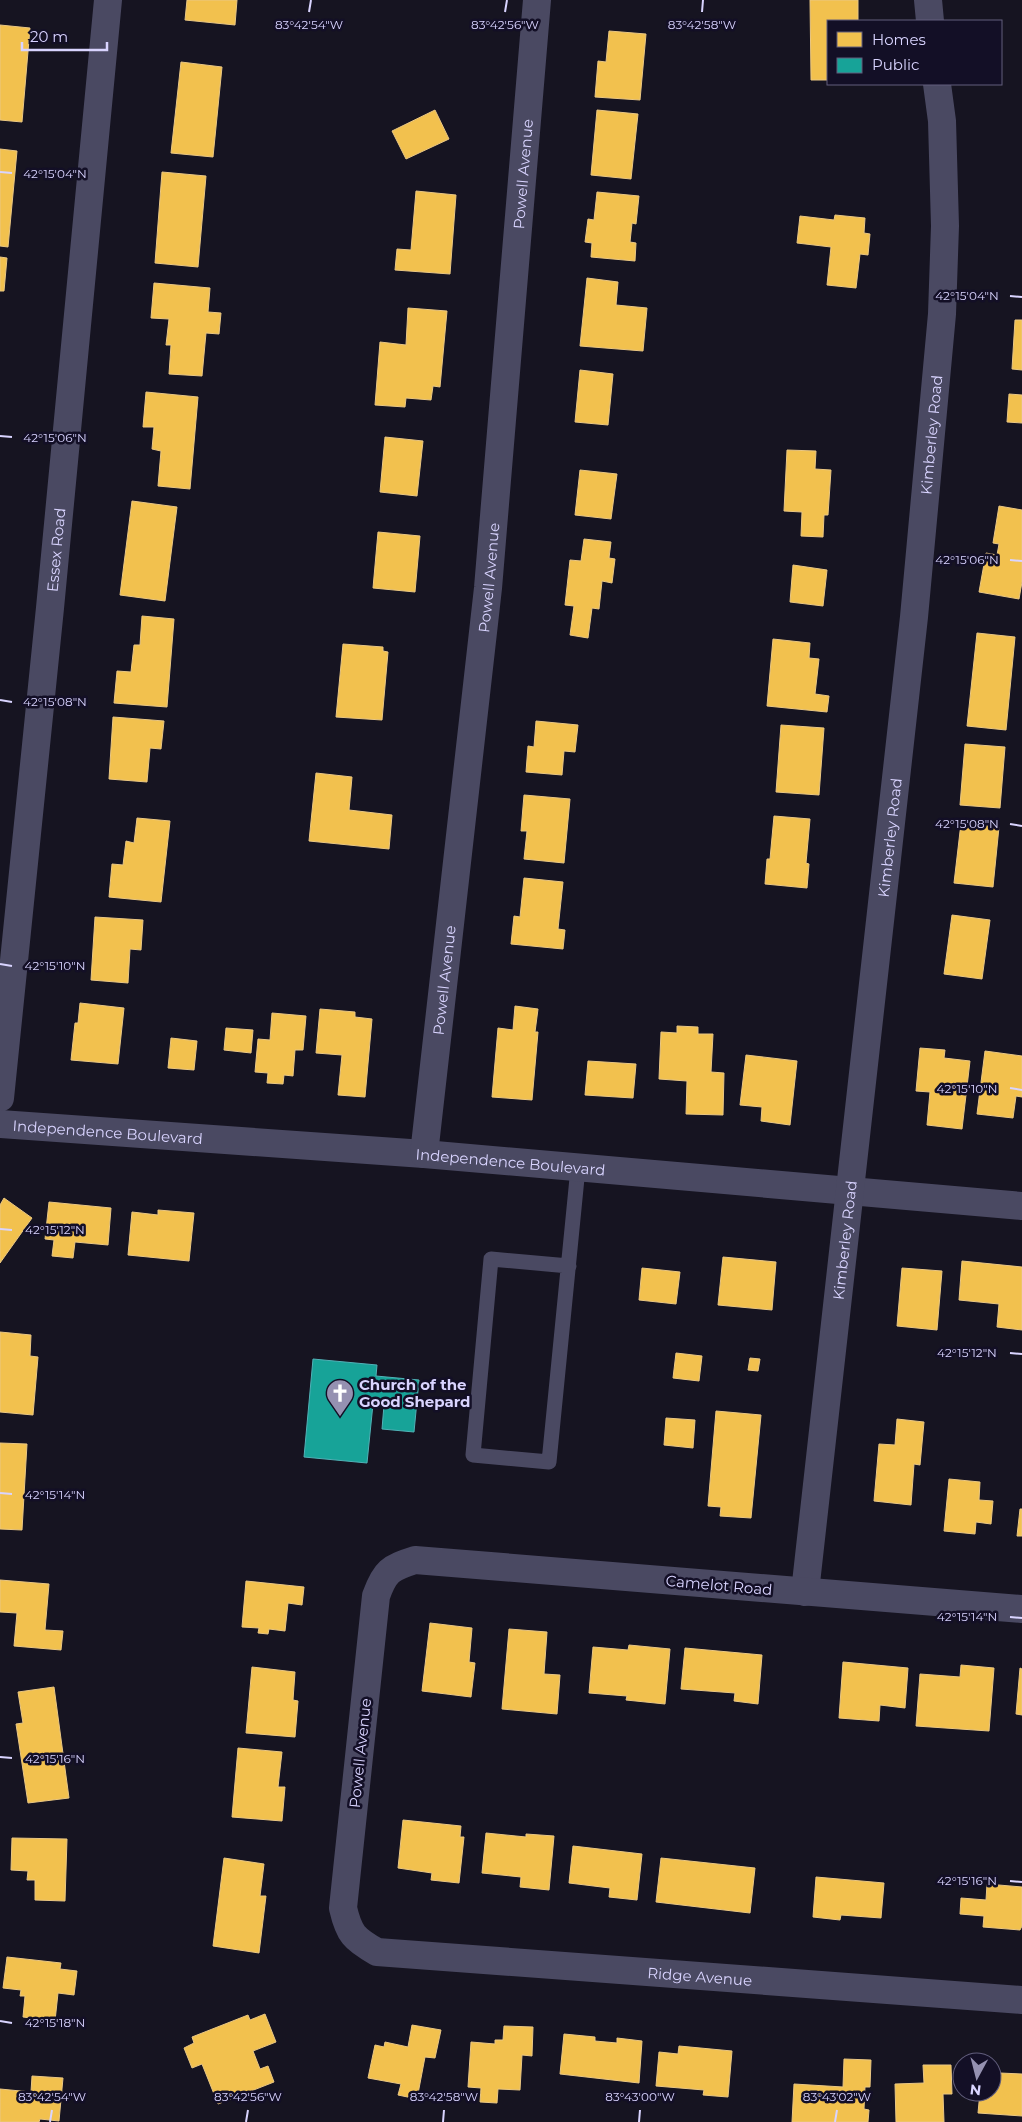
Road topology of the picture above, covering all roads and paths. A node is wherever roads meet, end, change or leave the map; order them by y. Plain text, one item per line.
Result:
1 (108, 0) edge
2 (537, 0) edge
3 (928, 0) edge
4 (930, 20) edge
5 (937, 85) edge
6 (0, 1098) edge
7 (0, 1124) edge
8 (424, 1154) junction
9 (578, 1168) junction
10 (848, 1191) junction
11 (1022, 1206) edge
12 (568, 1266) junction
13 (416, 1560) joint
14 (805, 1592) junction
15 (1022, 1609) edge
16 (377, 1952) joint
17 (1022, 2000) edge

1 - 6 street, Essex Road
2 - 8 street, Powell Avenue
3 - 4 street
5 - 10 street, Kimberley Road
7 - 8 street, Independence Boulevard
8 - 9 street, Independence Boulevard
9 - 10 street, Independence Boulevard
9 - 12 lane
10 - 11 street, Independence Boulevard
10 - 14 street, Kimberley Road
12 - 12 lane
13 - 14 street, Camelot Road
13 - 16 street, Powell Avenue
14 - 15 street, Camelot Road
16 - 17 street, Ridge Avenue

